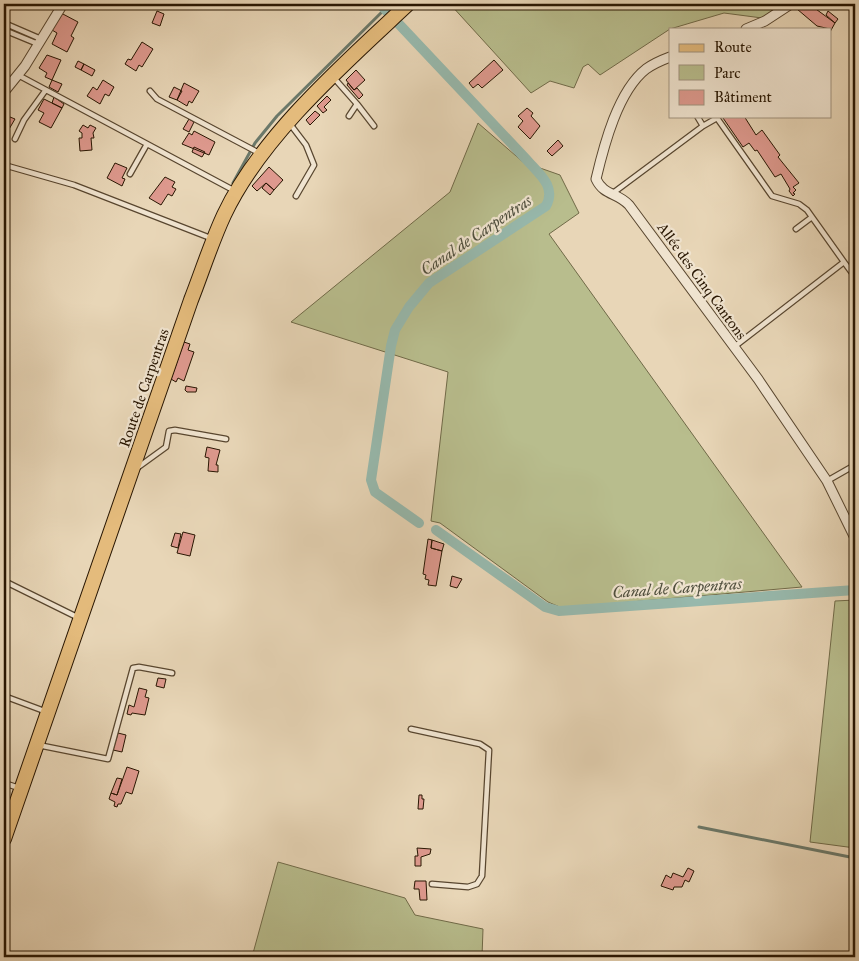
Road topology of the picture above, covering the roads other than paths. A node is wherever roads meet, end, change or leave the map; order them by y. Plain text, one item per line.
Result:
1 (63, 4) edge
2 (408, 4) edge
3 (791, 4) edge
4 (4, 23) edge
5 (748, 28) edge
6 (4, 30) edge
7 (40, 42) junction
8 (669, 57) edge
9 (18, 75) junction
10 (333, 77) junction
11 (44, 90) junction
12 (150, 91) dead end
13 (4, 92) edge
14 (357, 104) junction
15 (349, 116) dead end
16 (698, 118) edge
17 (716, 118) edge
18 (719, 118) edge
19 (290, 123) junction
20 (374, 126) dead end
21 (703, 126) junction
22 (15, 138) dead end
23 (147, 144) junction
24 (262, 155) junction
25 (4, 165) edge
26 (130, 174) dead end
27 (237, 193) junction
28 (612, 194) junction
29 (296, 196) dead end
30 (812, 217) junction
31 (796, 229) dead end
32 (214, 239) junction
33 (844, 262) junction
34 (855, 277) edge
35 (734, 347) junction
36 (226, 439) dead end
37 (855, 465) edge
38 (132, 472) junction
39 (827, 482) junction
40 (855, 538) edge
41 (4, 581) edge
42 (81, 619) junction
43 (172, 673) dead end
44 (4, 696) edge
45 (48, 712) junction
46 (411, 730) dead end
47 (37, 745) junction
48 (4, 783) edge
49 (22, 790) junction
50 (4, 839) edge
51 (432, 884) dead end

1 - 7 street
2 - 10 main road, Route de Carpentras
3 - 5 street
4 - 7 lane
6 - 7 lane
7 - 9 street
8 - 28 street, Allée des Cinq Cantons
9 - 11 lane
9 - 13 street
10 - 14 lane
10 - 19 main road, Route de Carpentras
11 - 22 lane
11 - 23 lane
12 - 24 lane
14 - 15 lane
14 - 20 lane
16 - 21 lane
17 - 21 lane
18 - 30 lane
19 - 24 main road, Route de Carpentras
19 - 29 lane
21 - 28 lane
23 - 26 lane
23 - 27 lane
24 - 27 main road, Route de Carpentras
25 - 32 lane
27 - 32 main road, Route de Carpentras
28 - 35 street, Allée des Cinq Cantons
30 - 31 lane
30 - 33 lane
32 - 38 main road, Route de Carpentras
33 - 34 lane
33 - 35 lane
35 - 39 street, Allée des Cinq Cantons
36 - 38 lane
37 - 39 lane
38 - 42 main road, Route de Carpentras
39 - 40 street, Allée des Cinq Cantons
41 - 42 lane
42 - 45 main road, Route de Carpentras
43 - 47 lane
44 - 45 lane
45 - 47 main road, Route de Carpentras
46 - 51 lane
47 - 49 main road, Route de Carpentras
48 - 49 lane
49 - 50 main road, Route de Carpentras

